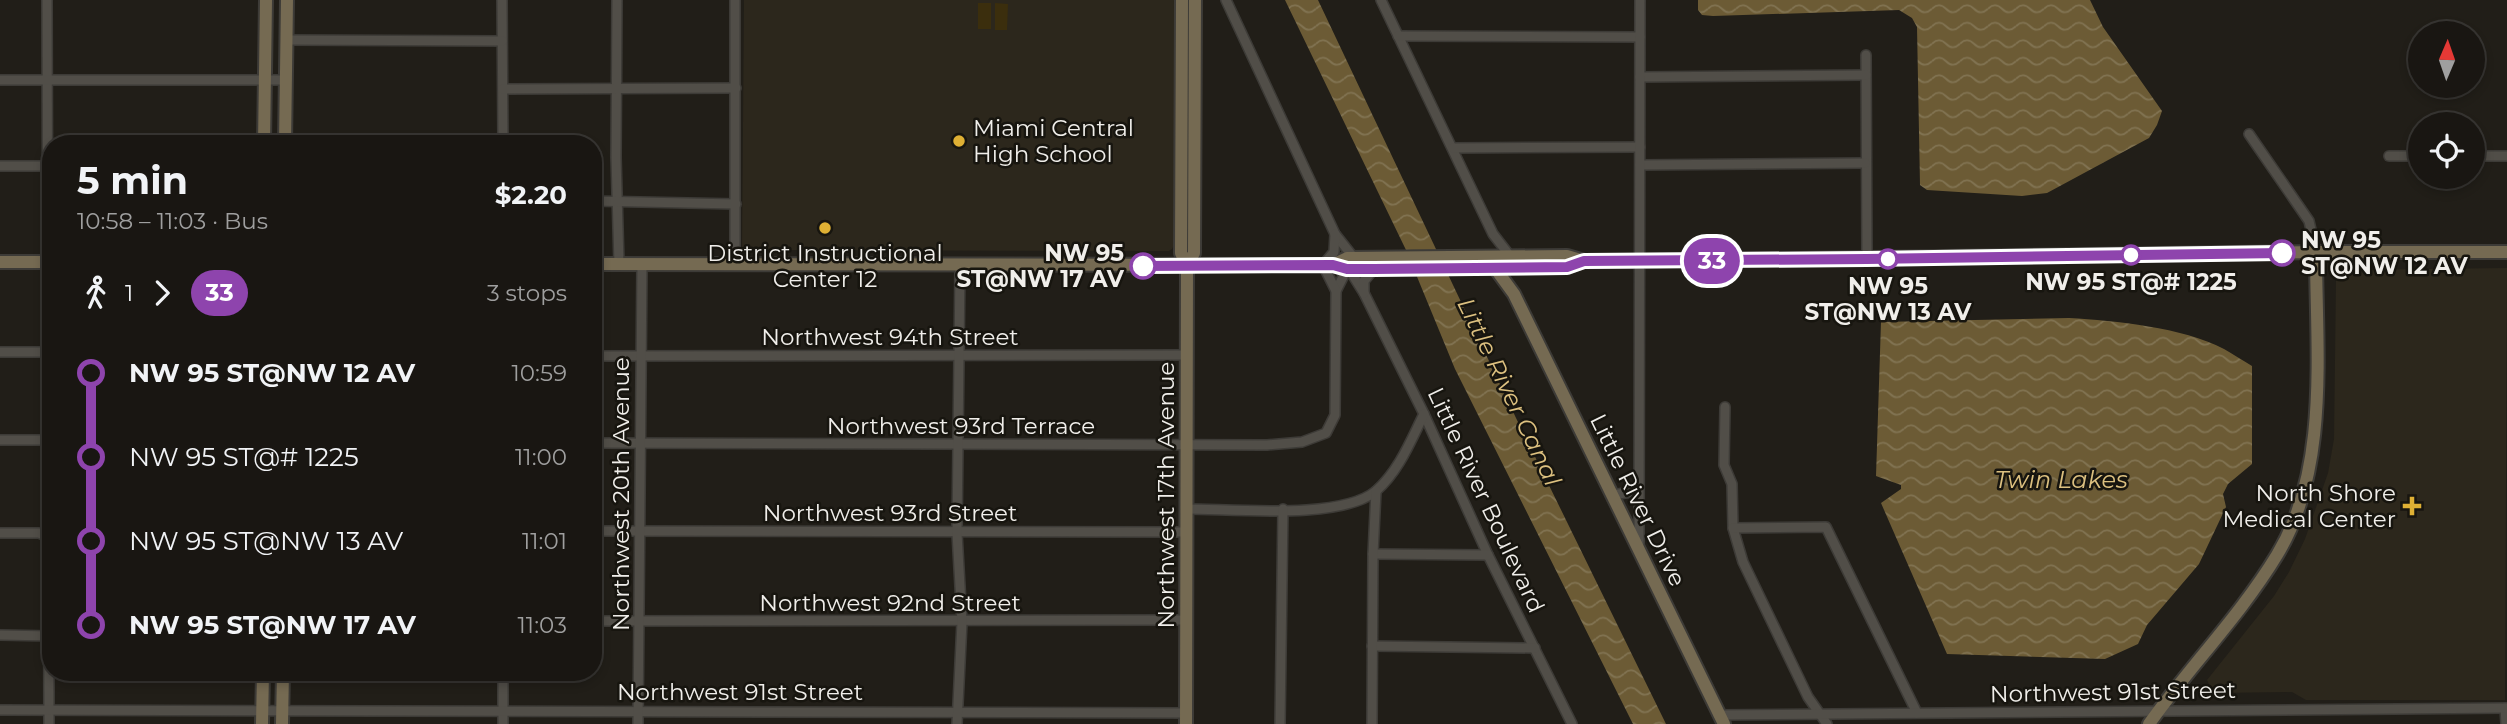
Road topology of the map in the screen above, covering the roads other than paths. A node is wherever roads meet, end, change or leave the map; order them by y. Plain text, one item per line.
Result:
1 (47, 0) edge
2 (266, 0) edge
3 (287, 0) edge
4 (502, 0) edge
5 (617, 0) edge
6 (735, 0) edge
7 (1226, 0) edge
8 (1381, 0) edge
9 (1640, 0) edge
10 (1189, 1) edge
11 (1398, 36) junction
12 (1640, 37) junction
13 (288, 40) junction
14 (502, 41) junction
15 (1866, 55) dead end
16 (1182, 58) junction
17 (1866, 75) junction
18 (1640, 77) junction
19 (0, 80) edge
20 (47, 80) junction
21 (264, 80) junction
22 (287, 80) junction
23 (736, 88) junction
24 (503, 89) junction
25 (1194, 89) junction
26 (616, 90) junction
27 (1194, 109) junction
28 (1181, 116) junction
29 (2249, 134) dead end
30 (48, 135) edge
31 (264, 135) edge
32 (285, 135) edge
33 (503, 135) edge
34 (1640, 147) junction
35 (1453, 148) junction
36 (2389, 156) dead end
37 (2408, 156) edge
38 (2485, 156) edge
39 (2507, 156) edge
40 (1865, 163) junction
41 (1640, 165) junction
42 (0, 166) edge
43 (42, 166) edge
44 (602, 201) edge
45 (618, 202) junction
46 (736, 204) junction
47 (1335, 234) junction
48 (1493, 234) junction
49 (2315, 252) junction
50 (2507, 252) edge
51 (1486, 257) junction
52 (1510, 257) junction
53 (1867, 259) junction
54 (1584, 261) junction
55 (1640, 261) junction
56 (0, 262) edge
57 (42, 262) edge
58 (1408, 263) junction
59 (1447, 263) junction
60 (602, 264) edge
61 (619, 264) junction
62 (642, 264) junction
63 (735, 264) junction
64 (960, 265) junction
65 (1328, 265) junction
66 (1188, 266) junction
67 (1350, 266) junction
68 (1519, 267) junction
69 (1495, 268) junction
70 (1374, 269) junction
71 (1336, 291) junction
72 (1364, 293) junction
73 (1514, 294) junction
74 (0, 352) edge
75 (42, 352) edge
76 (1187, 355) junction
77 (602, 356) edge
78 (641, 356) junction
79 (960, 356) junction
80 (1725, 407) dead end
81 (1424, 414) junction
82 (0, 440) edge
83 (42, 440) edge
84 (602, 443) edge
85 (640, 444) junction
86 (959, 445) junction
87 (1187, 446) junction
88 (1376, 491) junction
89 (1638, 491) junction
90 (1612, 495) junction
91 (1186, 509) junction
92 (1283, 509) junction
93 (1733, 528) junction
94 (602, 531) edge
95 (639, 531) junction
96 (1186, 532) junction
97 (0, 533) edge
98 (957, 533) junction
99 (42, 535) edge
100 (1639, 549) junction
101 (1373, 554) junction
102 (1488, 555) junction
103 (1186, 620) junction
104 (602, 621) edge
105 (639, 622) junction
106 (962, 622) junction
107 (0, 635) edge
108 (42, 636) edge
109 (1372, 646) junction
110 (1535, 648) junction
111 (50, 681) edge
112 (263, 681) edge
113 (283, 681) edge
114 (503, 681) edge
115 (2506, 708) edge
116 (0, 710) edge
117 (50, 710) junction
118 (638, 710) junction
119 (2158, 710) junction
120 (503, 712) junction
121 (957, 712) junction
122 (1917, 713) junction
123 (1996, 713) junction
124 (1820, 714) junction
125 (262, 717) edge
126 (282, 717) edge
127 (1186, 719) edge
128 (1721, 719) edge
129 (50, 724) edge
130 (503, 724) edge
131 (638, 724) edge
132 (957, 724) edge
133 (1280, 724) edge
134 (1372, 724) edge
135 (1572, 724) edge
136 (1827, 724) edge
137 (1996, 724) edge
138 (2149, 724) edge
139 (2506, 724) edge

1 - 20 street
2 - 21 main road
3 - 13 main road
4 - 14 street
5 - 26 street
6 - 23 street
7 - 47 street, Little River Boulevard
8 - 11 street
9 - 12 street
10 - 16 main road, Northwest 17th Avenue
10 - 25 main road, Northwest 17th Avenue
11 - 12 street
11 - 35 street
12 - 18 street
13 - 14 street
13 - 22 main road
14 - 24 street
15 - 17 street
16 - 25 main road
16 - 28 main road, Northwest 17th Avenue
17 - 18 street
17 - 40 street
18 - 34 street
19 - 20 street
20 - 21 street
20 - 30 street
21 - 22 street
21 - 31 main road
22 - 32 main road
23 - 26 street
23 - 46 street
24 - 26 street
24 - 33 street
25 - 27 main road, Northwest 17th Avenue
26 - 45 street
27 - 28 main road
27 - 66 main road, Northwest 17th Avenue
28 - 66 main road, Northwest 17th Avenue
29 - 49 street
34 - 35 street
34 - 41 street
35 - 48 street
36 - 37 street
38 - 39 street
40 - 41 street
40 - 53 street
41 - 55 street
42 - 43 street
44 - 45 street
45 - 46 street
45 - 61 street
46 - 63 street
47 - 65 street
47 - 67 street, Little River Boulevard
48 - 51 street
48 - 52 street
49 - 50 main road
49 - 53 main road
49 - 119 main road
51 - 52 main road
51 - 59 main road
52 - 54 main road
53 - 55 main road
54 - 55 main road
54 - 68 main road
55 - 89 street
56 - 57 main road
58 - 59 main road
58 - 67 main road
58 - 70 main road
59 - 69 main road
60 - 61 main road
61 - 62 main road
62 - 63 main road
62 - 78 street, Northwest 20th Avenue
63 - 64 main road
64 - 66 main road
64 - 79 street
65 - 66 main road
65 - 67 main road
65 - 71 street
66 - 76 main road, Northwest 17th Avenue
67 - 70 main road
67 - 71 street
67 - 72 street, Little River Boulevard
68 - 69 main road
68 - 73 main road
69 - 73 main road, Little River Drive
70 - 72 street
71 - 87 street, Northwest 93rd Terrace
72 - 81 street, Little River Boulevard
73 - 90 main road, Little River Drive
74 - 75 street
76 - 79 street, Northwest 94th Street
76 - 87 main road, Northwest 17th Avenue
77 - 78 street, Northwest 94th Street
78 - 79 street, Northwest 94th Street
78 - 85 street, Northwest 20th Avenue
79 - 86 street
80 - 93 street
81 - 88 street
81 - 102 street, Little River Boulevard
82 - 83 street
84 - 85 street, Northwest 93rd Terrace
85 - 86 street, Northwest 93rd Terrace
85 - 95 street, Northwest 20th Avenue
86 - 87 street, Northwest 93rd Terrace
86 - 98 street
87 - 91 main road, Northwest 17th Avenue
88 - 92 street
88 - 101 street
89 - 90 street
89 - 100 street
90 - 100 main road, Little River Drive
91 - 92 street
91 - 96 main road, Northwest 17th Avenue
92 - 133 street
93 - 122 street
93 - 124 street
94 - 95 street, Northwest 93rd Street
95 - 98 street, Northwest 93rd Street
95 - 105 street, Northwest 20th Avenue
96 - 98 street, Northwest 93rd Street
96 - 103 main road, Northwest 17th Avenue
97 - 99 street
98 - 106 street
100 - 128 main road, Little River Drive
101 - 102 street
101 - 109 street
102 - 110 street, Little River Boulevard
103 - 106 street, Northwest 92nd Street
103 - 127 main road, Northwest 17th Avenue
104 - 105 street, Northwest 92nd Street
105 - 106 street, Northwest 92nd Street
105 - 118 street, Northwest 20th Avenue
106 - 121 street
107 - 108 street
109 - 110 street
109 - 134 street
110 - 135 street, Little River Boulevard
111 - 117 street
112 - 125 main road
113 - 126 main road
114 - 120 street
115 - 119 street, Northwest 91st Street
115 - 139 street
116 - 117 street, Northwest 91st Street
117 - 125 street, Northwest 91st Street
117 - 129 street
118 - 120 street, Northwest 91st Street
118 - 121 street, Northwest 91st Street
118 - 131 street, Northwest 20th Avenue
119 - 123 street, Northwest 91st Street
119 - 138 main road
120 - 126 street, Northwest 91st Street
120 - 130 street
121 - 127 street, Northwest 91st Street
121 - 132 street
122 - 123 street, Northwest 91st Street
122 - 124 street, Northwest 91st Street
123 - 137 street
124 - 128 street, Northwest 91st Street
124 - 136 street
125 - 126 street, Northwest 91st Street

